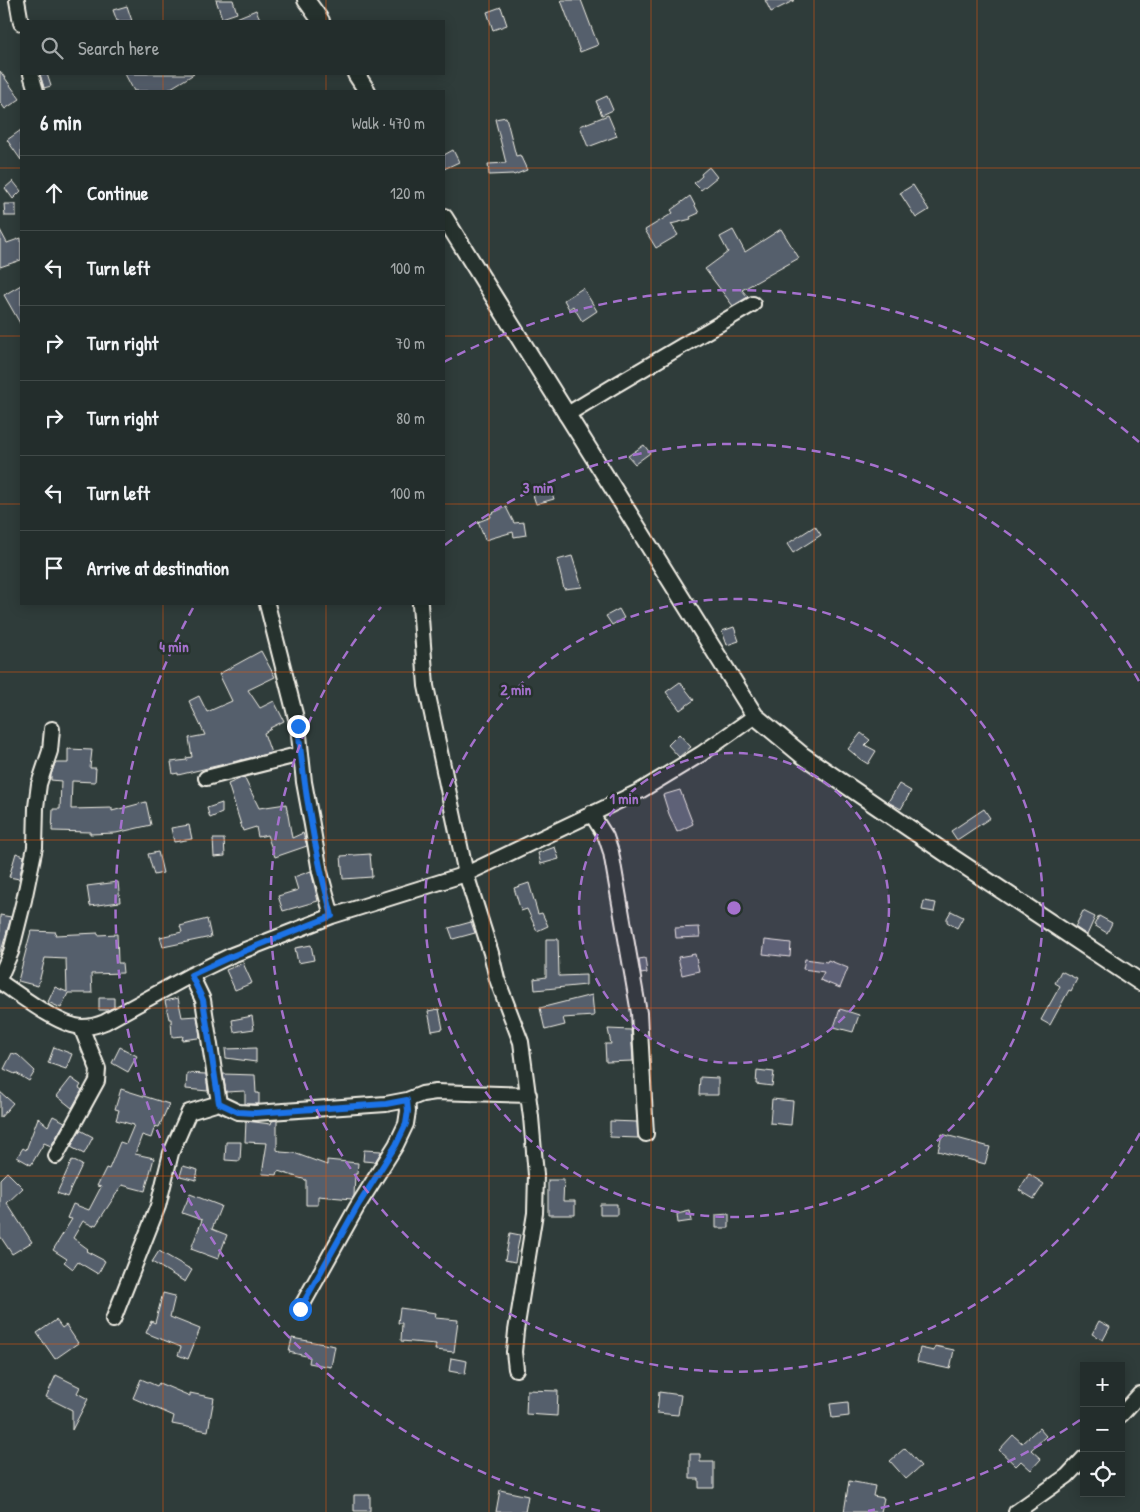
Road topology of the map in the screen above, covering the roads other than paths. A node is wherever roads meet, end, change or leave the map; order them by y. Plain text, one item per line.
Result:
1 (17, 0) edge
2 (306, 0) edge
3 (20, 20) edge
4 (320, 20) edge
5 (30, 75) edge
6 (357, 75) edge
7 (36, 90) edge
8 (366, 90) edge
9 (445, 219) edge
10 (753, 304) dead end
11 (566, 415) junction
12 (267, 605) edge
13 (420, 605) edge
14 (755, 716) junction
15 (52, 729) dead end
16 (301, 754) junction
17 (206, 778) dead end
18 (590, 813) junction
19 (466, 874) junction
20 (332, 916) junction
21 (191, 975) junction
22 (0, 977) edge
23 (0, 982) edge
24 (1140, 982) edge
25 (81, 1027) junction
26 (529, 1095) junction
27 (407, 1100) junction
28 (219, 1103) junction
29 (646, 1134) dead end
30 (56, 1156) dead end
31 (300, 1309) dead end
32 (114, 1320) dead end
33 (516, 1369) dead end
34 (1140, 1394) edge
35 (1125, 1411) edge
36 (1080, 1462) edge
37 (1016, 1512) edge

1 - 3 street
2 - 4 street
5 - 7 street
6 - 8 street
9 - 11 street
10 - 11 street
11 - 14 street
12 - 16 street
13 - 19 street
14 - 18 street
14 - 24 street
15 - 22 street
16 - 17 street
16 - 20 street
18 - 19 street
18 - 29 street
19 - 20 street
19 - 26 street
20 - 21 street
21 - 25 street
21 - 28 street
23 - 25 street
25 - 30 street
26 - 27 street
26 - 33 street
27 - 28 street
27 - 31 street
28 - 32 street
34 - 35 street
36 - 37 street

